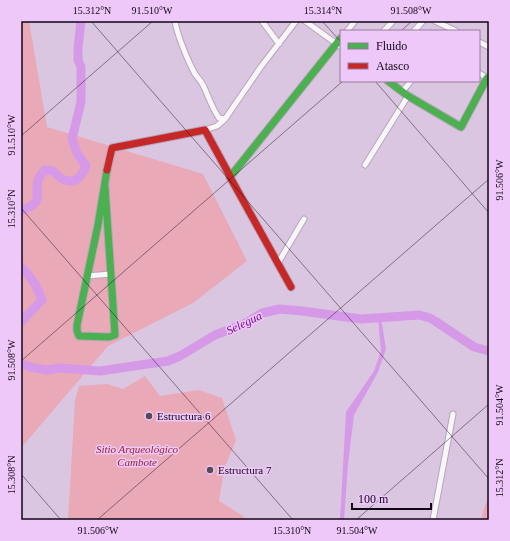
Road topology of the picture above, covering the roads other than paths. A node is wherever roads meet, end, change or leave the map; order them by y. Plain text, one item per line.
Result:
1 (175, 21) edge
2 (262, 21) edge
3 (296, 21) edge
4 (305, 21) edge
5 (355, 21) edge
6 (393, 21) edge
7 (423, 21) edge
8 (435, 21) edge
9 (347, 30) edge
10 (385, 30) edge
11 (415, 30) edge
12 (451, 30) edge
13 (480, 42) edge
14 (339, 43) edge
15 (280, 44) junction
16 (489, 47) edge
17 (488, 78) edge
18 (389, 82) edge
19 (411, 82) edge
20 (405, 94) junction
21 (226, 119) junction
22 (205, 130) junction
23 (365, 165) dead end
24 (230, 176) junction
25 (105, 187) junction
26 (304, 219) dead end
27 (278, 263) junction
28 (111, 274) junction
29 (87, 276) junction
30 (291, 288) dead end
31 (453, 414) dead end
32 (433, 520) edge

1 - 21 street
2 - 15 street
3 - 15 street
4 - 14 street
5 - 9 street
6 - 10 street
7 - 11 street
8 - 12 street
13 - 16 street
14 - 24 street
15 - 21 street
17 - 20 street
18 - 20 street
19 - 20 street
20 - 23 street
21 - 22 street
22 - 24 street
22 - 25 street
24 - 27 street
25 - 28 street
25 - 29 street
26 - 27 street
27 - 30 street
28 - 29 street
28 - 29 street
31 - 32 street

